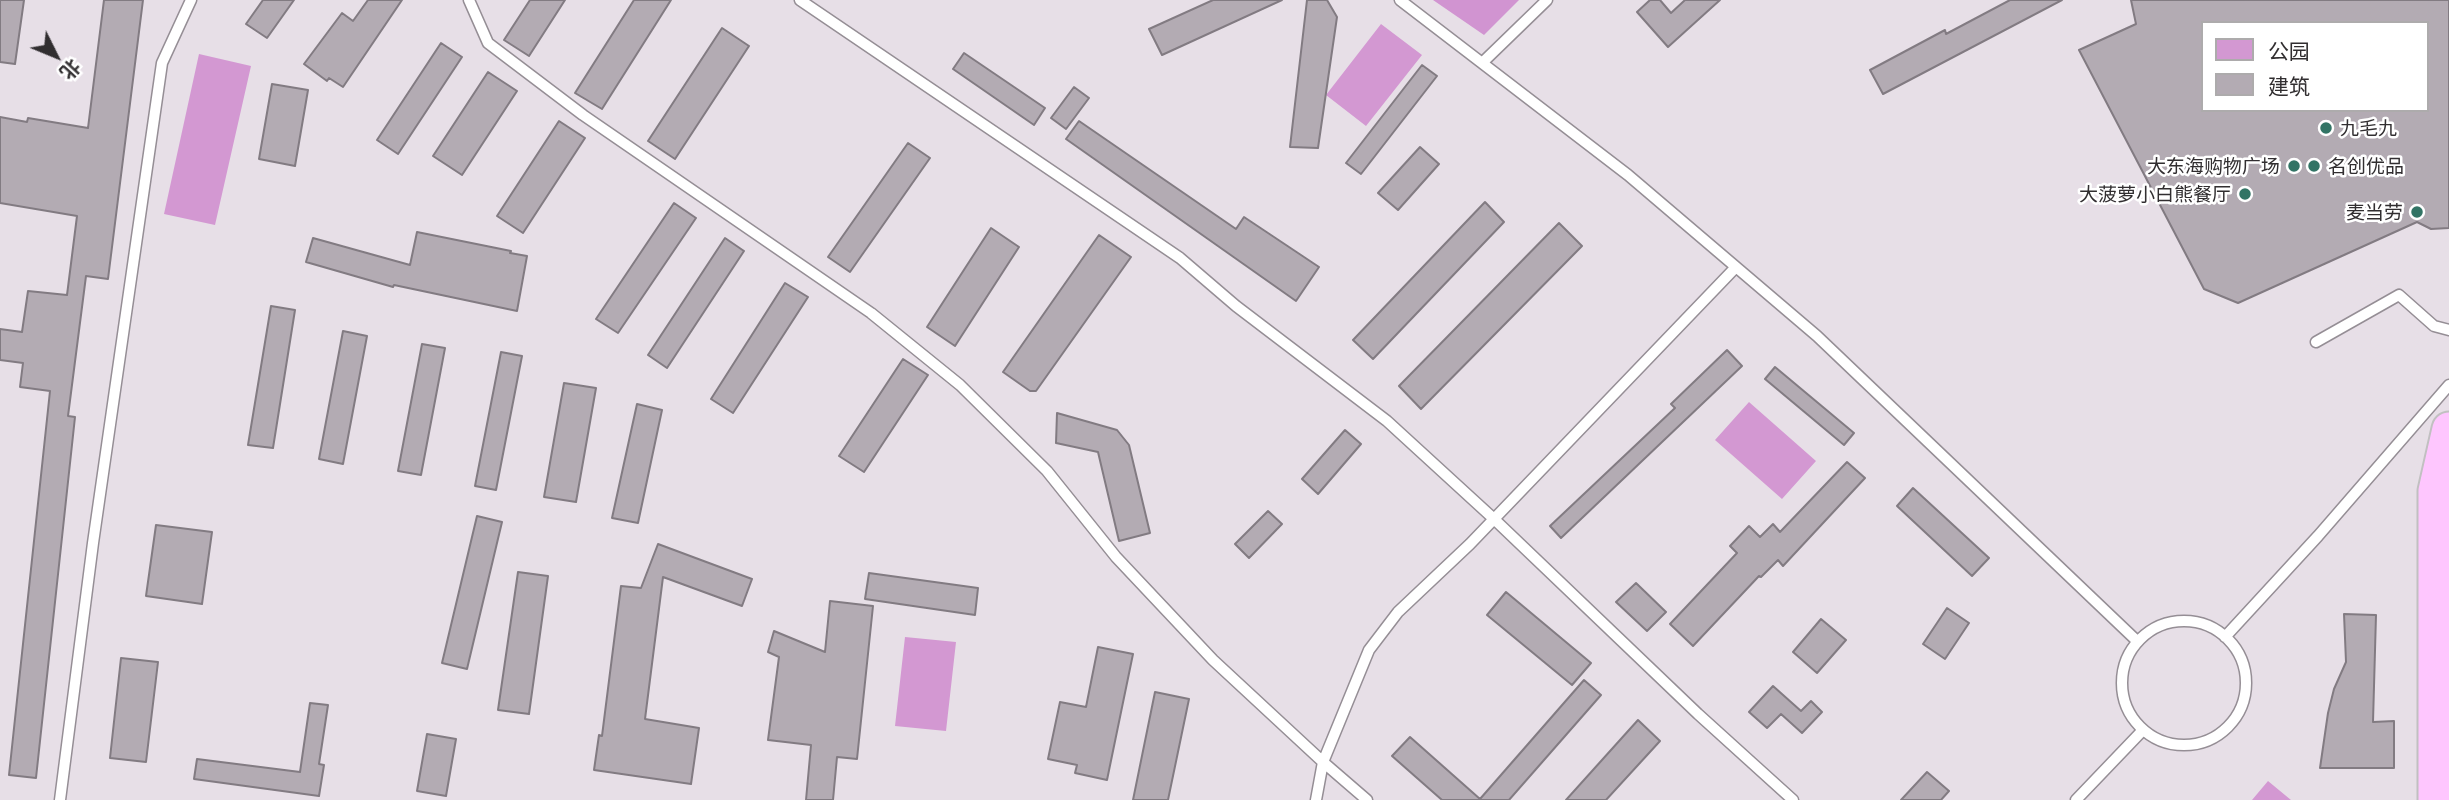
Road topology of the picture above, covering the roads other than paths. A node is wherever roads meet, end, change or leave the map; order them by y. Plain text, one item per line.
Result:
1 (191, 0) edge
2 (469, 0) edge
3 (800, 0) edge
4 (1400, 0) edge
5 (1547, 0) edge
6 (1482, 63) junction
7 (1736, 267) junction
8 (2449, 330) edge
9 (2316, 342) dead end
10 (2449, 385) edge
11 (2449, 429) edge
12 (1494, 519) junction
13 (2225, 637) junction
14 (2137, 642) junction
15 (2143, 730) junction
16 (1323, 762) junction
17 (60, 800) edge
18 (1316, 800) edge
19 (1367, 800) edge
20 (1793, 800) edge
21 (2076, 800) edge
22 (2435, 800) edge

1 - 17 lane
2 - 16 lane
3 - 12 lane
4 - 6 lane
5 - 6 lane
6 - 7 lane
7 - 12 lane
7 - 14 lane
8 - 9 lane
10 - 13 lane
11 - 22 highway
12 - 16 lane
12 - 20 lane
13 - 14 lane
13 - 15 lane
14 - 15 lane
15 - 21 lane
16 - 18 lane
16 - 19 lane

